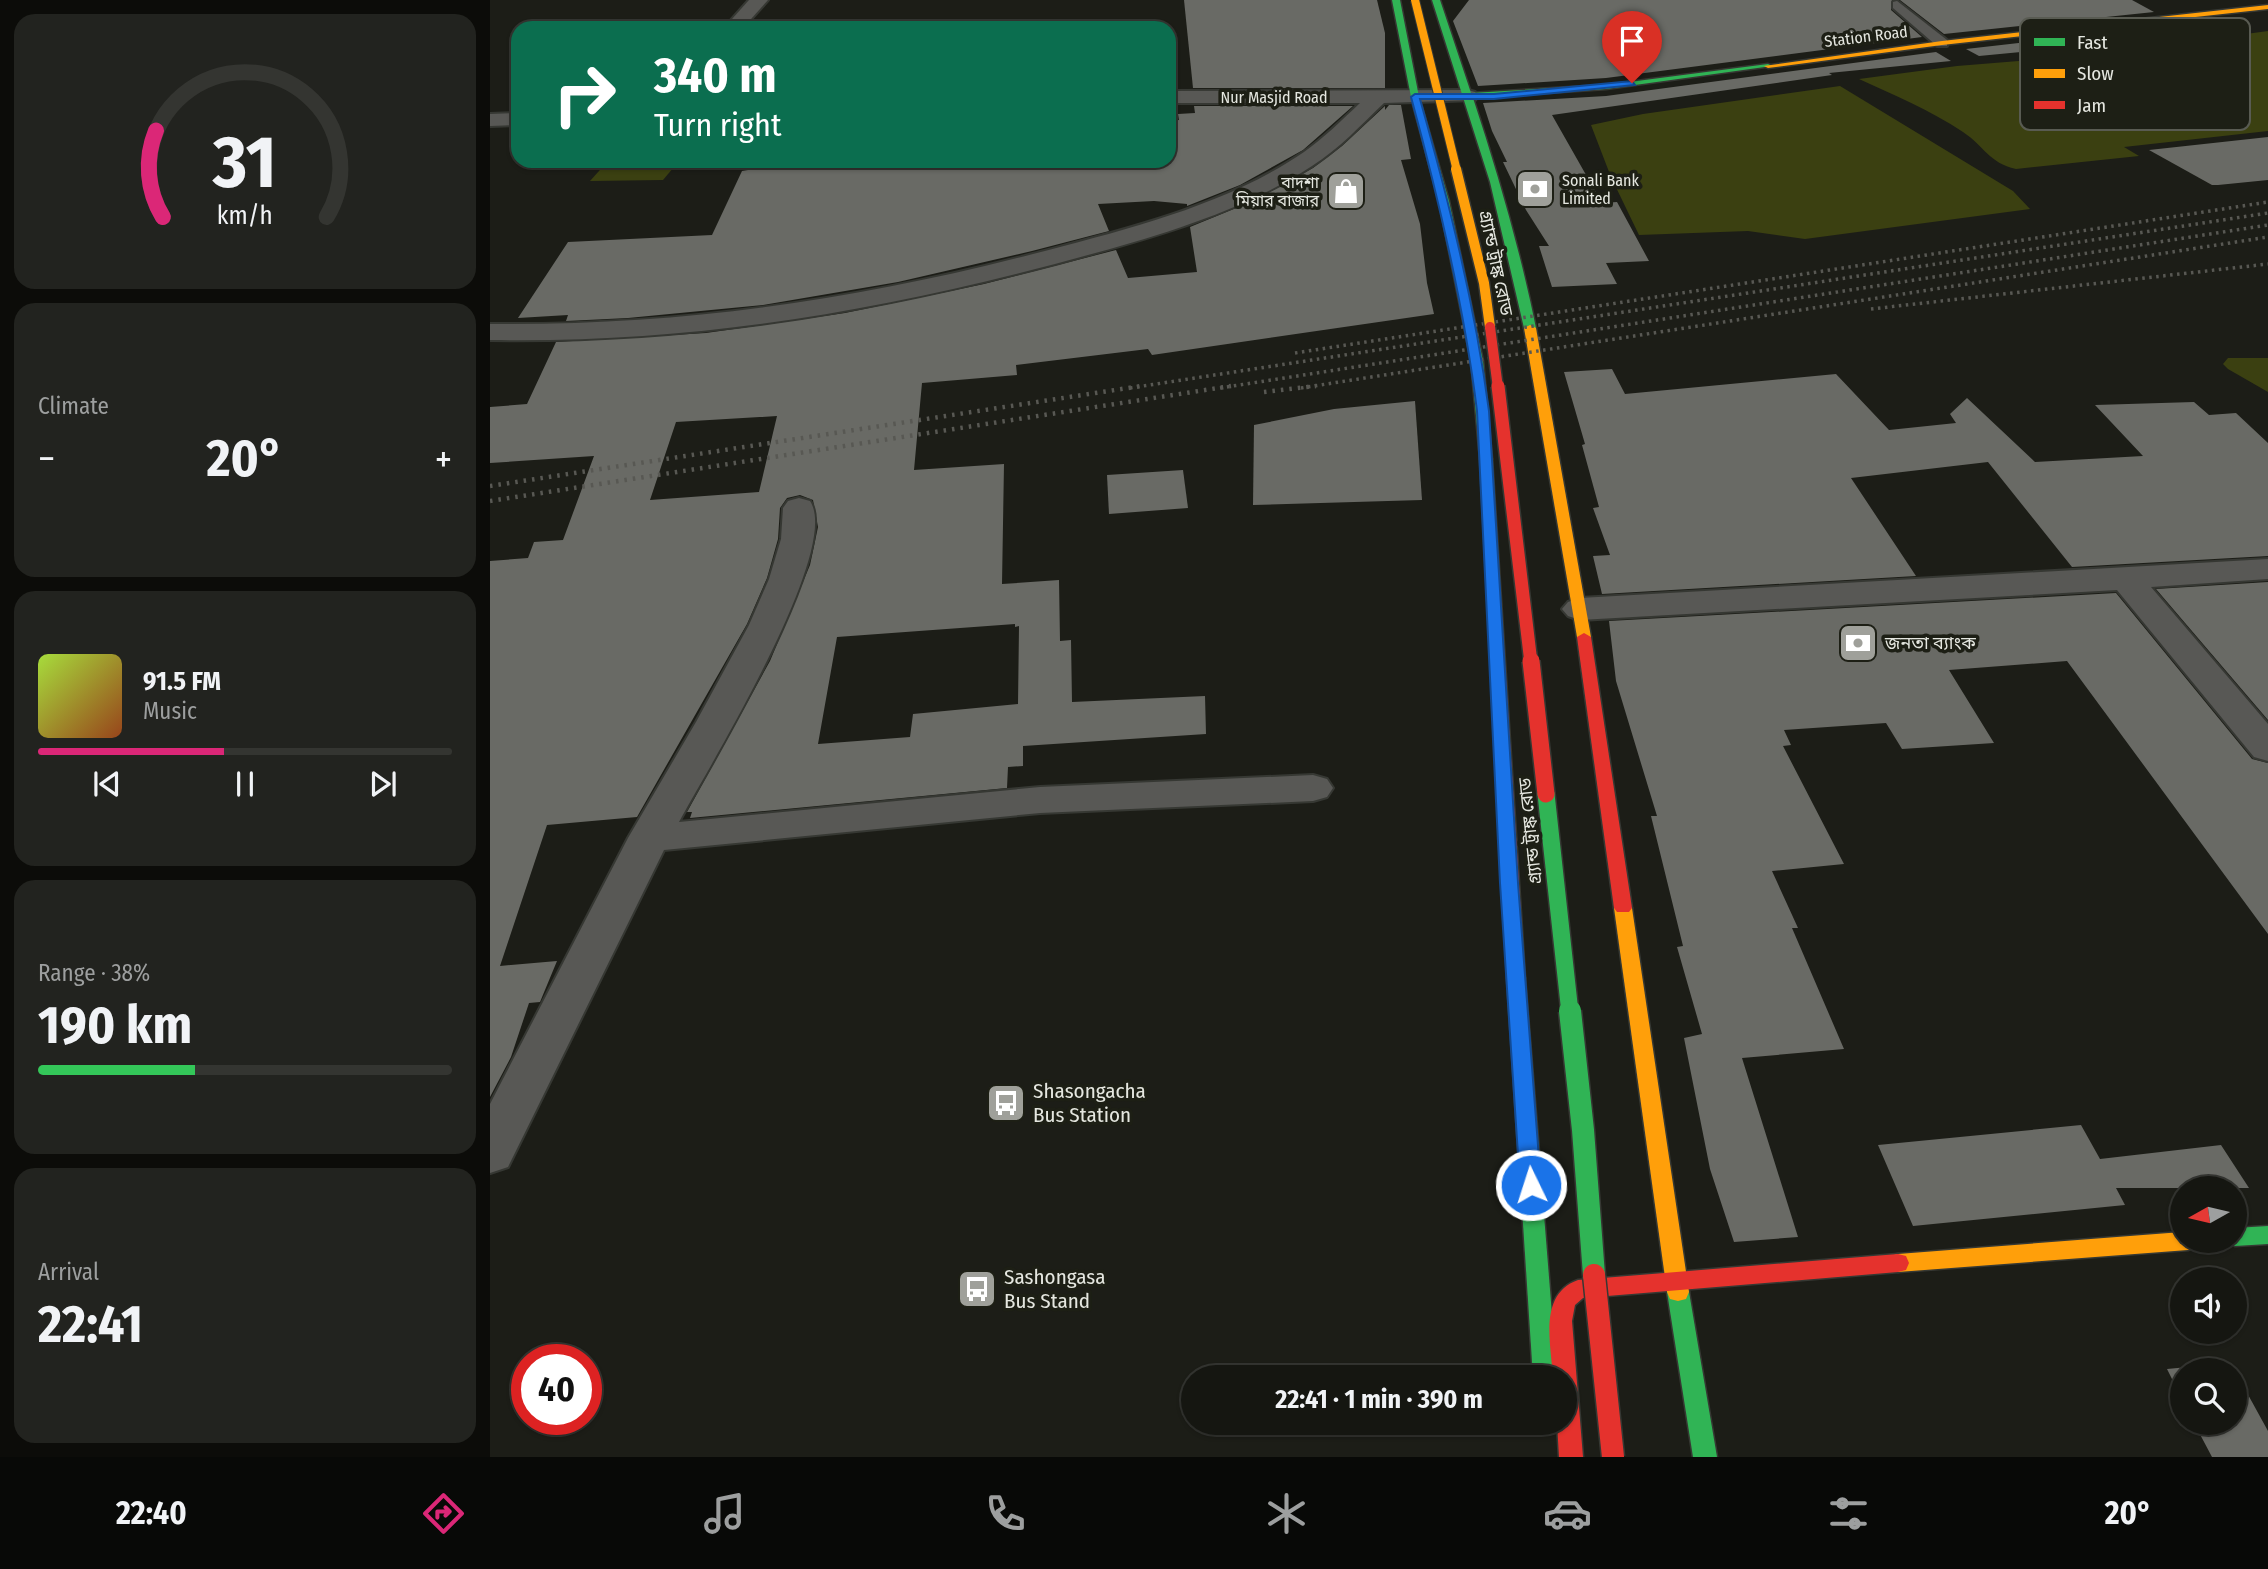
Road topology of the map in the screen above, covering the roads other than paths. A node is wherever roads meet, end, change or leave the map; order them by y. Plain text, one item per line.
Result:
1 (759, 0) edge
2 (1396, 0) edge
3 (1415, 0) edge
4 (1436, 0) edge
5 (1897, 5) dead end
6 (2268, 7) edge
7 (2168, 18) edge
8 (740, 21) edge
9 (2020, 34) edge
10 (1942, 43) junction
11 (1468, 96) junction
12 (1176, 97) edge
13 (1378, 97) junction
14 (1415, 97) junction
15 (511, 119) edge
16 (490, 120) edge
17 (490, 332) edge
18 (799, 508) dead end
19 (2268, 569) edge
20 (2126, 579) junction
21 (1580, 609) junction
22 (2268, 749) edge
23 (1312, 788) dead end
24 (649, 838) junction
25 (491, 1150) edge
26 (2268, 1235) edge
27 (2247, 1236) edge
28 (2170, 1242) edge
29 (1676, 1279) junction
30 (1544, 1365) edge
31 (1571, 1457) edge
32 (1613, 1457) edge
33 (1705, 1457) edge

1 - 8 street
2 - 14 main road
3 - 32 main road, গ্র্যান্ড ট্রাঙ্ক রোড, bridge
4 - 11 main road
5 - 10 lane
6 - 7 main road, Station Road
9 - 10 main road, Station Road
10 - 11 main road, Station Road
11 - 14 street, Nur Masjid Road
11 - 21 main road
12 - 13 street, Nur Masjid Road
13 - 14 street, Nur Masjid Road
13 - 17 street
14 - 30 main road
15 - 16 street
18 - 24 street
19 - 20 street
20 - 21 street
20 - 22 street
21 - 29 main road
23 - 24 street
24 - 25 street
26 - 27 main road
28 - 29 main road
29 - 31 main road
29 - 33 main road

